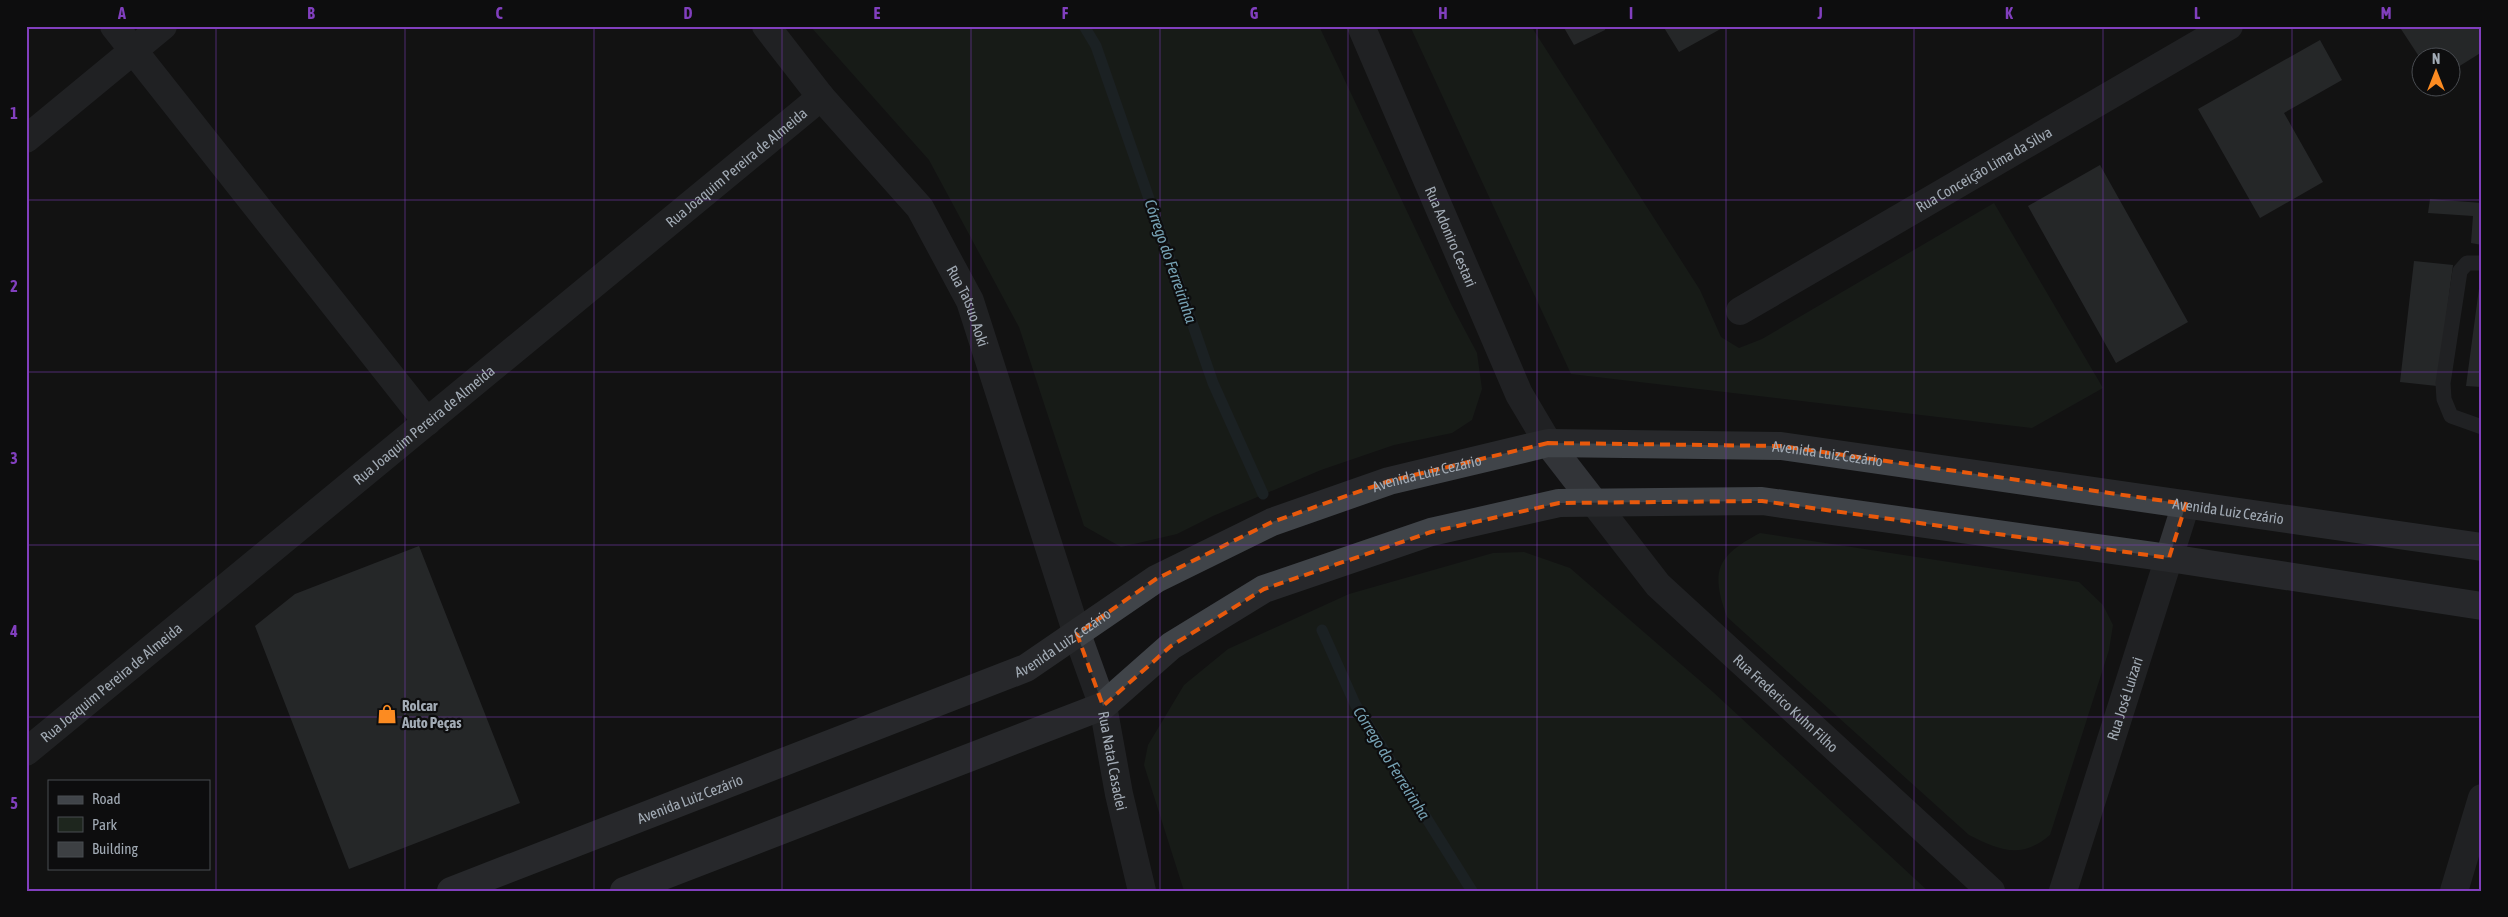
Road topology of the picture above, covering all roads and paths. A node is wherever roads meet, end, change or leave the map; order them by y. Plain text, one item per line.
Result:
1 (114, 26) edge
2 (163, 26) edge
3 (766, 26) edge
4 (1362, 26) edge
5 (2229, 26) edge
6 (132, 50) junction
7 (821, 97) junction
8 (26, 139) edge
9 (2482, 263) edge
10 (1740, 311) dead end
11 (427, 422) junction
12 (2482, 427) edge
13 (1548, 443) junction
14 (1594, 503) junction
15 (2186, 504) junction
16 (2482, 547) edge
17 (2168, 558) junction
18 (2482, 606) edge
19 (1077, 634) junction
20 (1103, 706) junction
21 (26, 752) edge
22 (2482, 798) edge
23 (451, 891) edge
24 (624, 891) edge
25 (1142, 891) edge
26 (1991, 891) edge
27 (2063, 891) edge
28 (2454, 891) edge

1 - 6 street
2 - 6 street
3 - 7 street, Rua Tatsuo Aoki
4 - 13 street, Rua Adoniro Cestari
5 - 10 street, Rua Conceição Lima da Silva
6 - 8 street
6 - 11 street
7 - 11 street, Rua Joaquim Pereira de Almeida
7 - 19 street, Rua Tatsuo Aoki
9 - 12 lane
11 - 21 street, Rua Joaquim Pereira de Almeida
13 - 14 street, Rua Adoniro Cestari
13 - 15 street, Avenida Luiz Cezário
13 - 19 street, Avenida Luiz Cezário
14 - 17 street
14 - 20 street
14 - 26 street, Rua Frederico Kuhn Filho
15 - 16 street, Avenida Luiz Cezário
15 - 17 street, Rua José Luizari
17 - 18 street
17 - 27 street, Rua José Luizari
19 - 20 street, Rua Natal Casadei
19 - 23 street, Avenida Luiz Cezário
20 - 24 street
20 - 25 street, Rua Natal Casadei
22 - 28 street

